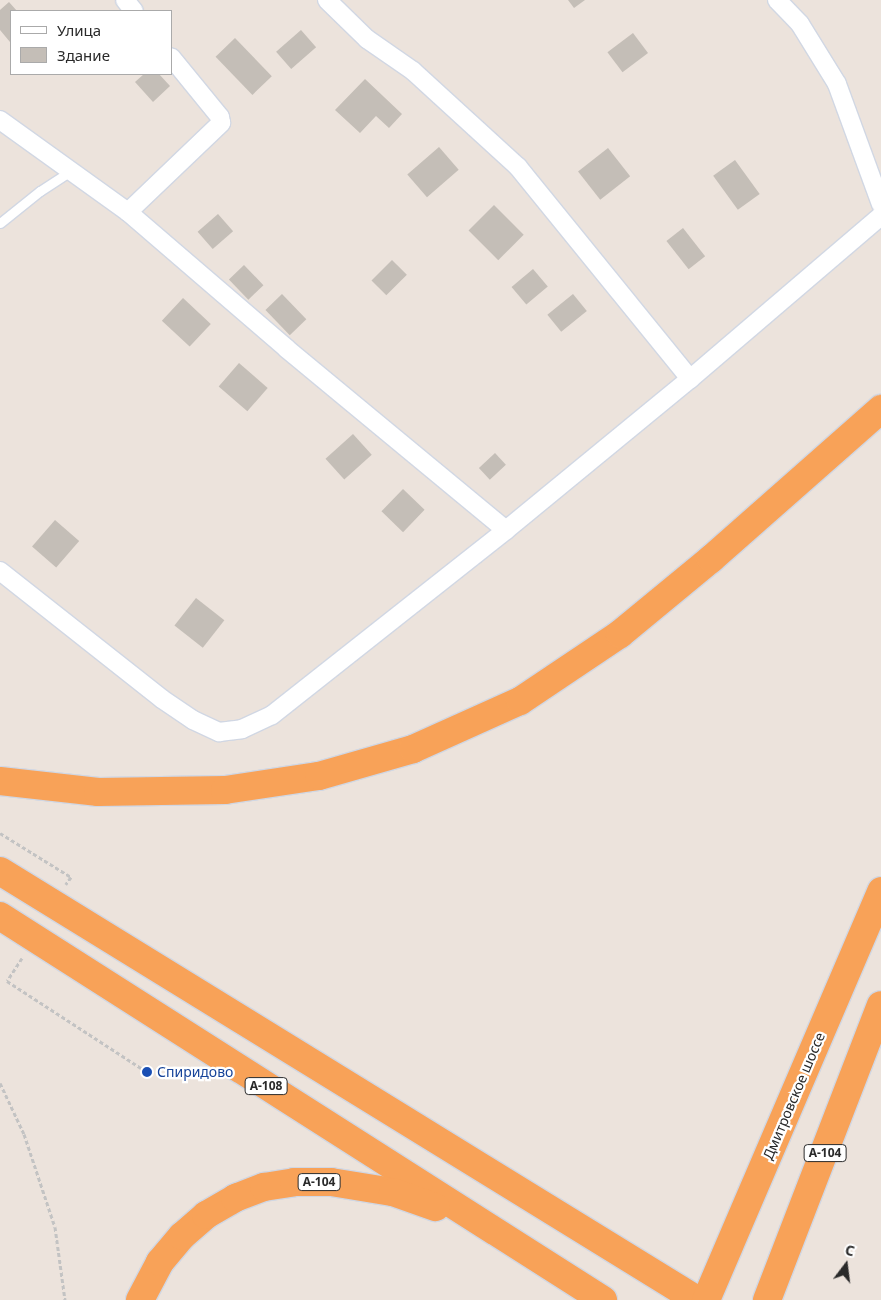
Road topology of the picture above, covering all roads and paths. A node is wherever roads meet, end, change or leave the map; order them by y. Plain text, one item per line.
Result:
1 (125, 0) edge
2 (327, 0) edge
3 (777, 0) edge
4 (133, 10) edge
5 (172, 58) edge
6 (0, 120) edge
7 (71, 171) junction
8 (881, 204) edge
9 (128, 212) junction
10 (881, 216) edge
11 (0, 223) edge
12 (690, 379) junction
13 (881, 409) edge
14 (506, 530) junction
15 (0, 571) edge
16 (0, 781) edge
17 (0, 871) edge
18 (881, 890) edge
19 (0, 916) edge
20 (881, 1005) edge
21 (0, 1083) edge
22 (533, 1256) junction
23 (65, 1300) edge
24 (140, 1300) edge
25 (603, 1300) edge
26 (697, 1300) edge
27 (706, 1300) edge
28 (767, 1300) edge

1 - 4 street
2 - 12 street
3 - 8 street
5 - 9 street
6 - 7 street
7 - 9 street
7 - 11 lane
9 - 14 street
10 - 12 street
12 - 14 street
13 - 16 highway
14 - 15 street
17 - 26 highway
18 - 27 highway, Дмитровское шоссе
19 - 22 highway, А-108
20 - 28 highway, А-104
21 - 23 path
22 - 24 highway, А-104
22 - 25 highway, А-104

